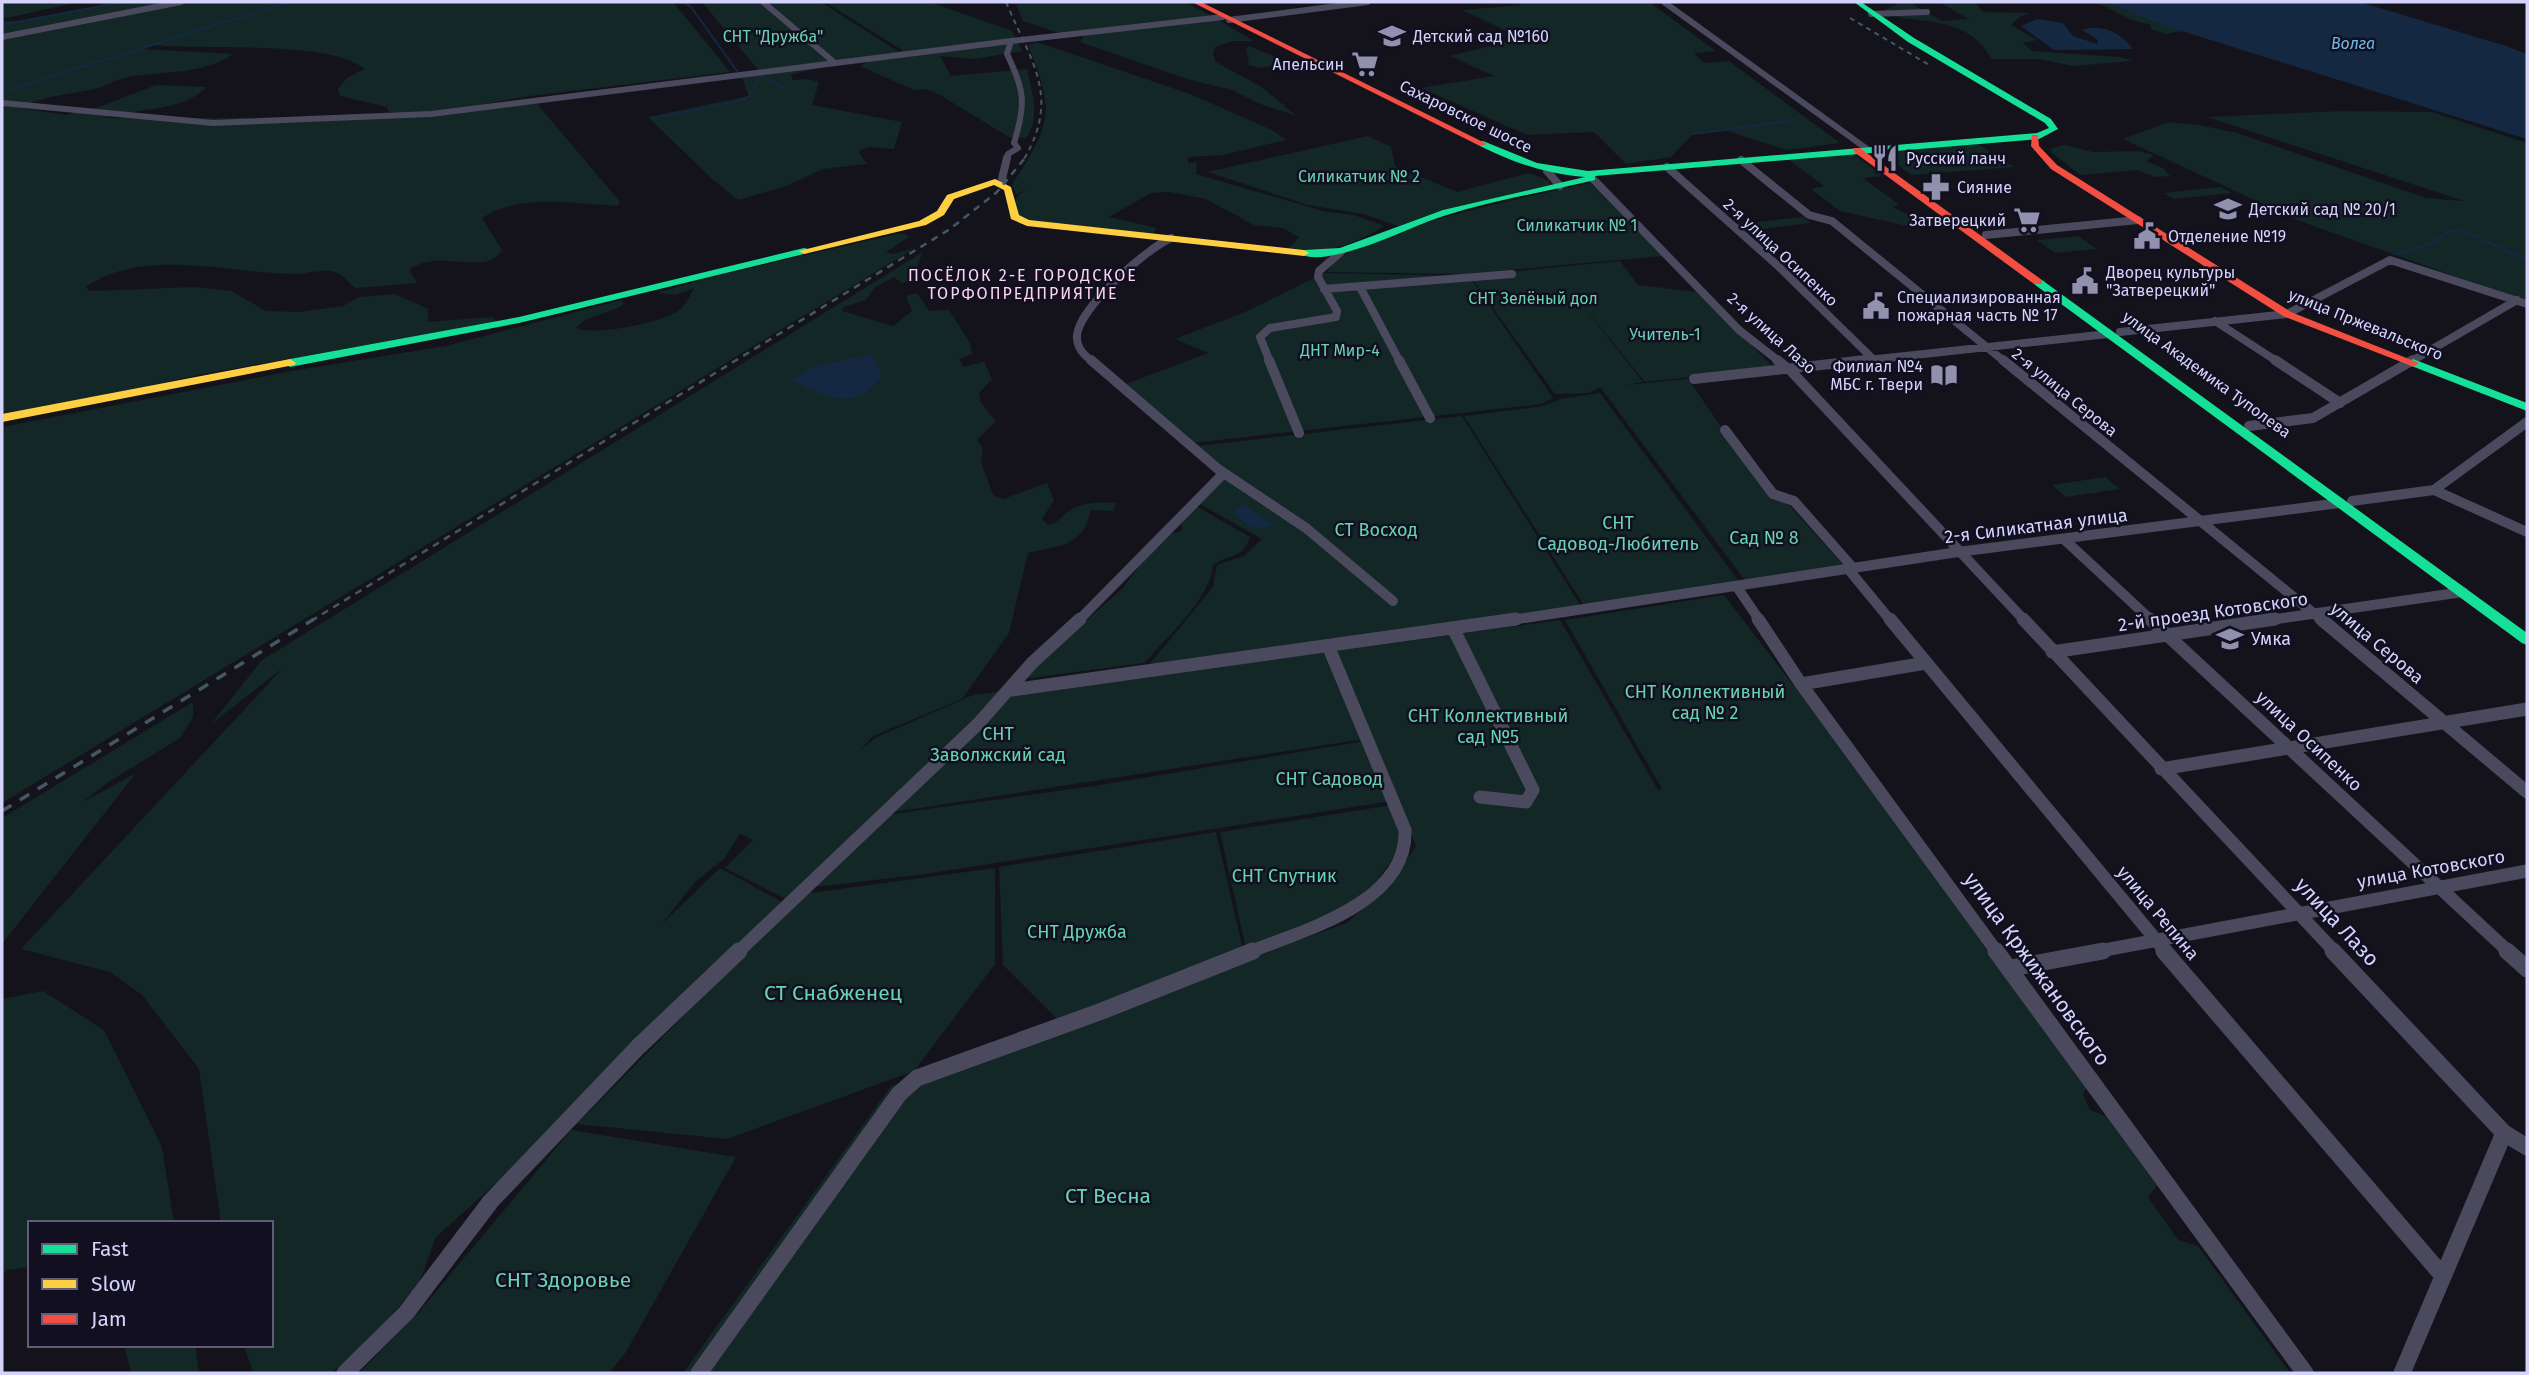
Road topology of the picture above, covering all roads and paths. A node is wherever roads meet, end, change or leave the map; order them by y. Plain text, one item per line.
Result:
1 (181, 2) edge
2 (763, 2) edge
3 (1196, 2) edge
4 (1368, 2) edge
5 (1664, 2) edge
6 (1857, 2) edge
7 (1927, 12) dead end
8 (1871, 14) junction
9 (1226, 18) junction
10 (2, 37) edge
11 (1011, 41) junction
12 (835, 62) junction
13 (2, 103) edge
14 (2035, 136) junction
15 (1862, 150) junction
16 (1741, 160) junction
17 (1667, 167) junction
18 (1547, 171) junction
19 (1590, 176) junction
20 (1000, 183) junction
21 (1560, 186) junction
22 (2138, 220) junction
23 (1986, 235) junction
24 (1171, 238) junction
25 (1341, 252) junction
26 (2390, 260) joint
27 (1512, 274) dead end
28 (1360, 287) junction
29 (1324, 289) junction
30 (2522, 302) edge
31 (2287, 314) junction
32 (2215, 321) junction
33 (2114, 333) junction
34 (1986, 347) junction
35 (1874, 360) junction
36 (2411, 362) junction
37 (1791, 371) junction
38 (1694, 379) dead end
39 (2340, 403) junction
40 (2527, 407) edge
41 (2, 418) edge
42 (1430, 418) dead end
43 (2527, 422) edge
44 (2249, 426) junction
45 (1725, 430) dead end
46 (1299, 433) dead end
47 (1224, 473) junction
48 (2434, 490) junction
49 (2346, 502) junction
50 (2202, 523) junction
51 (2527, 532) edge
52 (2066, 541) junction
53 (1958, 552) junction
54 (1852, 569) junction
55 (1737, 587) junction
56 (2463, 592) junction
57 (1394, 601) dead end
58 (2316, 615) junction
59 (2527, 628) edge
60 (1454, 630) junction
61 (2170, 636) junction
62 (2527, 640) edge
63 (1329, 648) junction
64 (2052, 652) junction
65 (1926, 663) junction
66 (1801, 684) junction
67 (1012, 690) junction
68 (2527, 709) edge
69 (2443, 722) junction
70 (2291, 748) junction
71 (2161, 769) junction
72 (2527, 792) edge
73 (1480, 797) dead end
74 (2527, 871) edge
75 (2440, 887) junction
76 (2299, 912) junction
77 (2155, 940) junction
78 (2011, 968) junction
79 (2527, 969) edge
80 (2504, 1133) junction
81 (2527, 1147) edge
82 (2443, 1276) junction
83 (345, 1373) edge
84 (699, 1373) edge
85 (2305, 1373) edge
86 (2402, 1373) edge

1 - 10 street
2 - 12 street
3 - 9 main road, Сахаровское шоссе
4 - 9 street
5 - 15 street
6 - 8 main road
7 - 8 street
8 - 14 main road
9 - 11 street
9 - 18 main road, Сахаровское шоссе
11 - 12 street
11 - 20 street
12 - 13 street
14 - 15 main road
14 - 22 main road, улица Пржевальского
15 - 16 main road, Сахаровское шоссе
15 - 23 main road, улица Академика Туполева
15 - 33 main road, улица Академика Туполева
16 - 17 main road, Сахаровское шоссе
16 - 34 street, 2-я улица Серова
17 - 19 main road, Сахаровское шоссе
17 - 35 street, 2-я улица Осипенко
18 - 19 main road, Сахаровское шоссе
18 - 21 street
19 - 21 main road
19 - 37 street, 2-я улица Лазо
20 - 24 main road
20 - 41 main road
21 - 25 main road
22 - 23 street
22 - 31 main road, улица Пржевальского
23 - 33 main road, улица Академика Туполева
24 - 25 main road
24 - 47 street
25 - 29 street
26 - 30 street
26 - 31 street
27 - 28 street
28 - 29 street
28 - 42 street
29 - 46 street
30 - 36 street
31 - 32 street
31 - 36 main road, улица Пржевальского
32 - 33 street
32 - 39 street
33 - 34 street
33 - 44 main road, улица Академика Туполева
33 - 49 main road, улица Академика Туполева
34 - 35 street
34 - 50 street, 2-я улица Серова
35 - 37 street
36 - 39 street
36 - 40 main road, улица Пржевальского
37 - 38 street
37 - 53 street, 2-я улица Лазо
39 - 44 street
43 - 48 street, 2-я Силикатная улица
44 - 49 main road, улица Академика Туполева
45 - 54 street, улица Репина
47 - 57 street
47 - 67 street
48 - 49 street, 2-я Силикатная улица
48 - 51 street
49 - 50 street, 2-я Силикатная улица
49 - 56 main road, улица Академика Туполева
49 - 59 main road, улица Академика Туполева
50 - 52 street, 2-я Силикатная улица
50 - 58 street, улица Серова
52 - 53 street, 2-я Силикатная улица
52 - 61 street, улица Осипенко
53 - 54 street, 2-я Силикатная улица
53 - 64 street, улица Лазо
54 - 55 street, 2-я Силикатная улица
54 - 65 street, улица Репина
55 - 60 street, 2-я Силикатная улица
55 - 66 street, улица Кржижановского
56 - 58 street, 2-й проезд Котовского
56 - 62 main road, улица Академика Туполева
58 - 61 street, 2-й проезд Котовского
58 - 69 street, улица Серова
60 - 63 street, 2-я Силикатная улица
60 - 73 street
61 - 64 street, 2-й проезд Котовского
61 - 70 street, улица Осипенко
63 - 67 street, 2-я Силикатная улица
63 - 84 street
64 - 71 street, улица Лазо
65 - 66 street
65 - 77 street, улица Репина
66 - 78 street, улица Кржижановского
67 - 83 street
68 - 69 street
69 - 70 street
69 - 72 street, улица Серова
70 - 71 street
70 - 75 street, улица Осипенко
71 - 76 street, улица Лазо
74 - 75 street, улица Котовского
75 - 76 street, улица Котовского
75 - 79 street, улица Осипенко
76 - 77 street, улица Котовского
76 - 80 street, улица Лазо
77 - 78 street, улица Котовского
77 - 82 street, улица Репина
78 - 85 street, улица Кржижановского
80 - 81 street, улица Лазо
80 - 82 street
82 - 86 street

